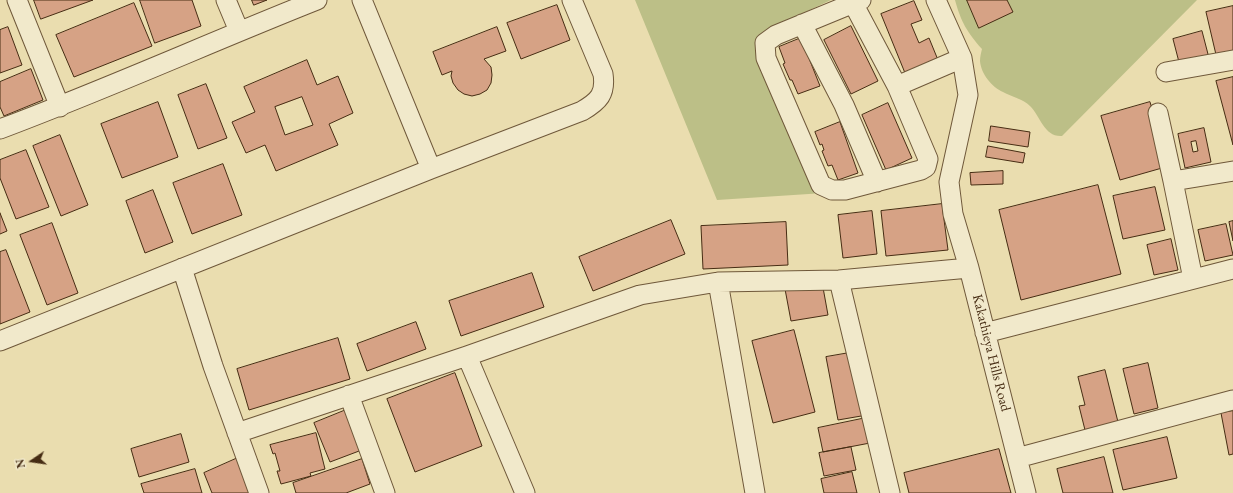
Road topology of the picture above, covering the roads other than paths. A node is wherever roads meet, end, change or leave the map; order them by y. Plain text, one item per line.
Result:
1 (18, 0) edge
2 (226, 0) edge
3 (317, 0) edge
4 (362, 0) edge
5 (572, 0) edge
6 (936, 0) edge
7 (857, 1) edge
8 (802, 24) junction
9 (238, 31) junction
10 (962, 58) junction
11 (1233, 60) edge
12 (1166, 72) dead end
13 (897, 86) junction
14 (60, 107) junction
15 (1158, 113) dead end
16 (0, 130) edge
17 (431, 169) junction
18 (1233, 171) edge
19 (1173, 181) junction
20 (877, 182) junction
21 (182, 268) junction
22 (969, 268) junction
23 (1233, 269) edge
24 (1193, 279) junction
25 (839, 280) junction
26 (718, 282) junction
27 (986, 333) junction
28 (0, 341) edge
29 (467, 356) junction
30 (349, 395) junction
31 (1233, 400) edge
32 (237, 433) junction
33 (1017, 458) junction
34 (259, 493) edge
35 (385, 493) edge
36 (525, 493) edge
37 (754, 493) edge
38 (890, 493) edge
39 (1026, 493) edge

1 - 14 street
2 - 9 street
3 - 9 street
4 - 17 street
5 - 17 street
6 - 10 street, Kakathieya Hills Road
7 - 8 street
7 - 13 street
8 - 20 street
8 - 20 street
9 - 14 street
10 - 13 street
10 - 22 street, Kakathieya Hills Road
11 - 12 street
13 - 20 street
14 - 16 street
15 - 19 street
17 - 21 street
18 - 19 street
19 - 24 street
21 - 28 street
21 - 32 street
22 - 25 street
22 - 27 street, Kakathieya Hills Road
23 - 24 street
24 - 27 street
25 - 26 street
25 - 38 street
26 - 29 street
26 - 37 street
27 - 33 street, Kakathieya Hills Road
29 - 30 street
29 - 36 street
30 - 32 street
30 - 35 street
31 - 33 street
32 - 34 street
33 - 39 street, Kakathieya Hills Road

